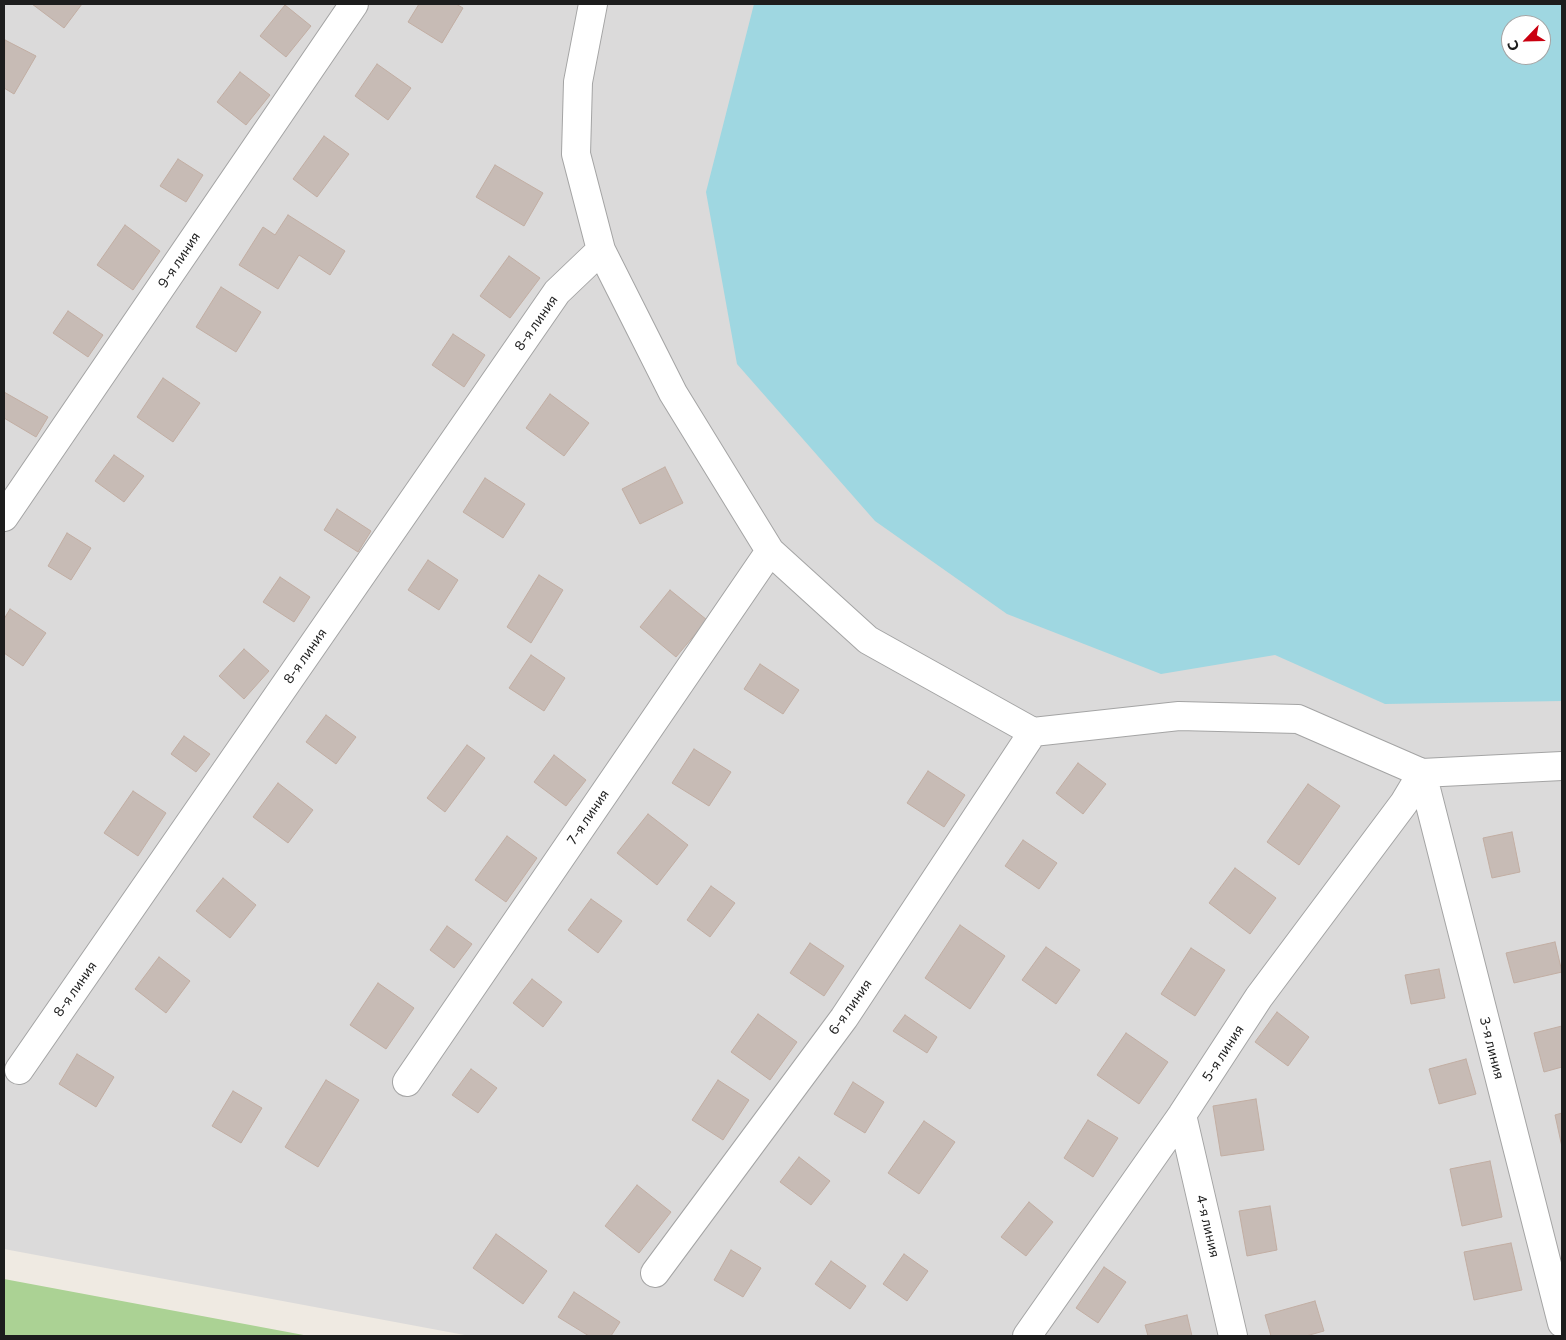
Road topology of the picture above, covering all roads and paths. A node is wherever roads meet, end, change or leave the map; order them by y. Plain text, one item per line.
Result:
1 (354, 4) edge
2 (593, 4) edge
3 (601, 250) junction
4 (4, 517) edge
5 (770, 551) junction
6 (1033, 732) junction
7 (1562, 766) edge
8 (1422, 773) junction
9 (19, 1070) dead end
10 (407, 1082) dead end
11 (1182, 1115) junction
12 (654, 1273) dead end
13 (1562, 1323) edge
14 (1027, 1336) edge
15 (1233, 1336) edge

1 - 4 street, 9-я линия
2 - 3 street
3 - 5 street
3 - 9 street, 8-я линия
5 - 6 street
5 - 10 street, 7-я линия
6 - 8 street
6 - 12 street, 6-я линия
7 - 8 street
8 - 11 street, 5-я линия
8 - 13 street, 3-я линия
11 - 14 street, 5-я линия
11 - 15 street, 4-я линия

